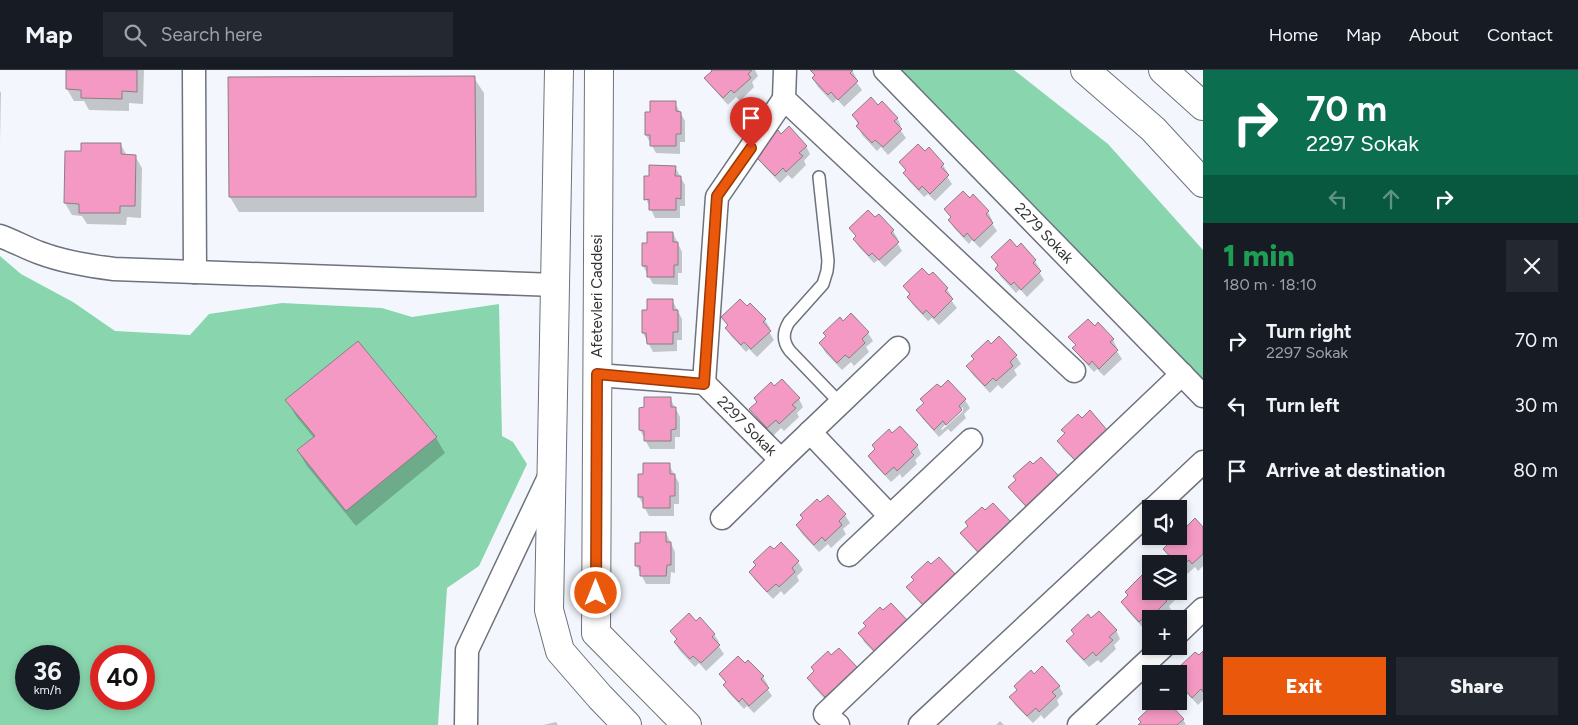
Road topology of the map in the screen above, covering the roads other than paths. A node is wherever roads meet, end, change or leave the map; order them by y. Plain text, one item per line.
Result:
1 (194, 70) edge
2 (559, 70) edge
3 (599, 70) edge
4 (785, 70) edge
5 (885, 70) edge
6 (1085, 70) edge
7 (1163, 70) edge
8 (784, 99) junction
9 (1203, 106) edge
10 (819, 177) dead end
11 (1203, 183) edge
12 (0, 236) edge
13 (195, 272) junction
14 (555, 285) junction
15 (898, 348) dead end
16 (1074, 371) dead end
17 (597, 374) junction
18 (1182, 374) junction
19 (704, 384) junction
20 (1203, 396) edge
21 (840, 403) junction
22 (810, 432) junction
23 (971, 440) dead end
24 (781, 460) junction
25 (1203, 462) edge
26 (552, 472) junction
27 (1162, 500) edge
28 (890, 516) junction
29 (722, 518) dead end
30 (1142, 518) edge
31 (849, 556) dead end
32 (1203, 610) edge
33 (1187, 625) edge
34 (1154, 655) edge
35 (466, 725) edge
36 (628, 725) edge
37 (687, 725) edge
38 (838, 725) edge
39 (920, 725) edge
40 (1079, 725) edge

1 - 13 street
2 - 14 street
3 - 17 street, Afetevleri Caddesi
4 - 8 street
5 - 18 street, 2279 Sokak
6 - 11 street
7 - 9 street
8 - 16 street
8 - 19 street
10 - 21 lane
12 - 13 street
13 - 14 street
14 - 26 street
15 - 21 street
17 - 19 street, 2297 Sokak
17 - 37 street, Afetevleri Caddesi
18 - 20 street, 2279 Sokak
18 - 38 street
19 - 24 street, 2297 Sokak
21 - 22 street
22 - 24 street
22 - 28 street
23 - 28 street
24 - 29 street
25 - 27 street
26 - 35 street
26 - 36 street
28 - 31 street
30 - 39 street
32 - 33 street
34 - 40 street

